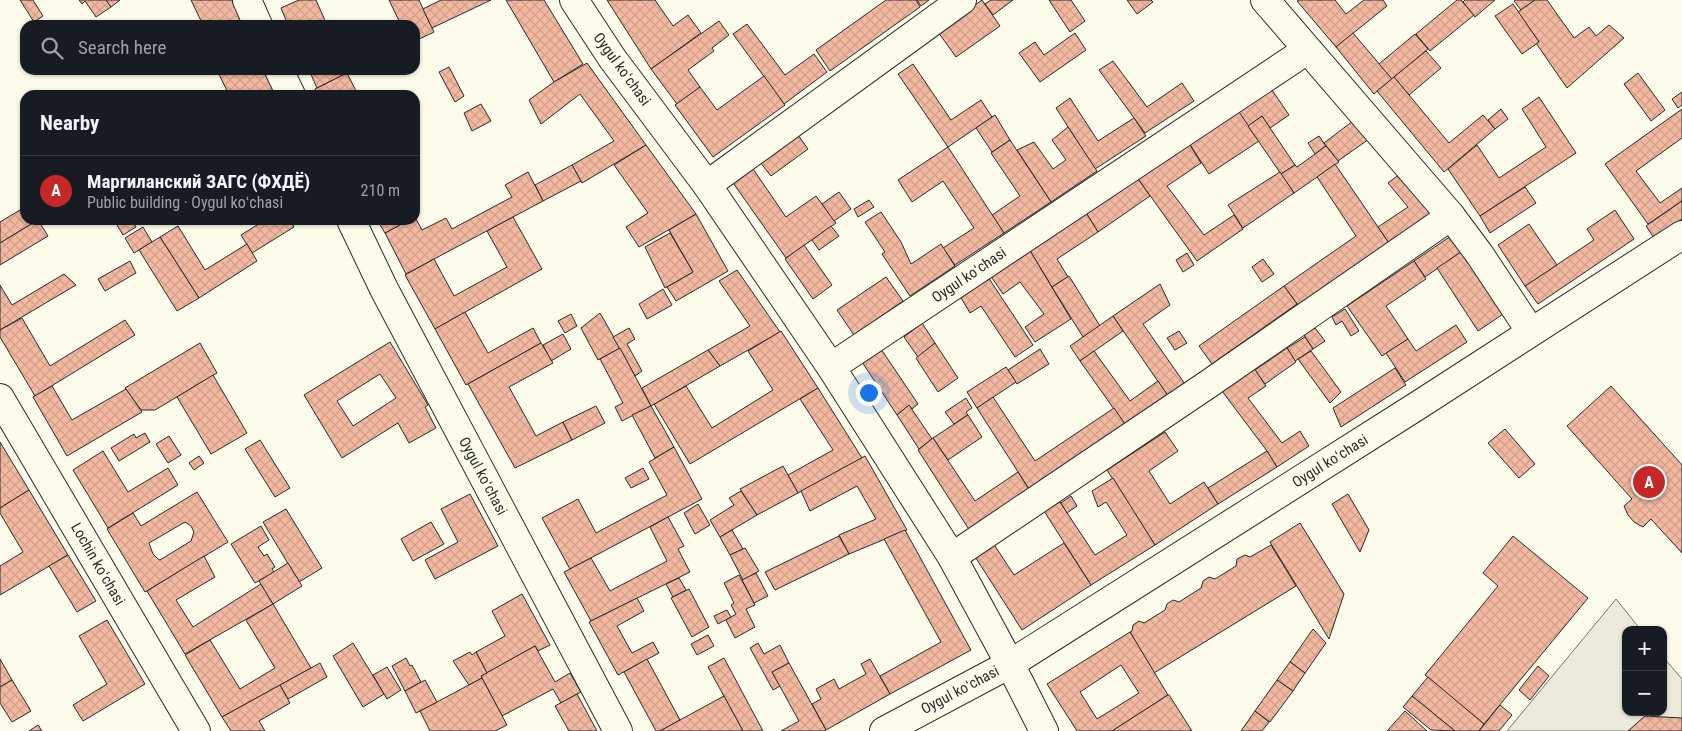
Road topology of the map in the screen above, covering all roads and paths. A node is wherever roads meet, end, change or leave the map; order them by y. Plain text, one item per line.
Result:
1 (247, 0) edge
2 (574, 0) edge
3 (962, 0) edge
4 (1265, 0) edge
5 (256, 20) edge
6 (1307, 50) junction
7 (281, 75) edge
8 (289, 90) edge
9 (707, 185) junction
10 (1451, 216) junction
11 (353, 225) edge
12 (1682, 235) edge
13 (1531, 332) junction
14 (831, 367) junction
15 (0, 398) edge
16 (952, 557) junction
17 (1010, 664) junction
18 (196, 731) edge
19 (618, 731) edge
20 (884, 731) edge
21 (1044, 731) edge

1 - 5 street
2 - 9 street, Oygul koʻchasi
3 - 9 street
4 - 6 street
6 - 10 street
6 - 14 street, Oygul koʻchasi
7 - 8 street
9 - 14 street, Oygul koʻchasi
10 - 13 street
10 - 16 street
11 - 19 street, Oygul koʻchasi
12 - 13 street, Oygul koʻchasi
13 - 17 street, Oygul koʻchasi
14 - 16 street, Oygul koʻchasi
15 - 18 street, Lochin koʻchasi
16 - 17 street, Oygul koʻchasi
17 - 20 street, Oygul koʻchasi
17 - 21 street, Oygul koʻchasi

